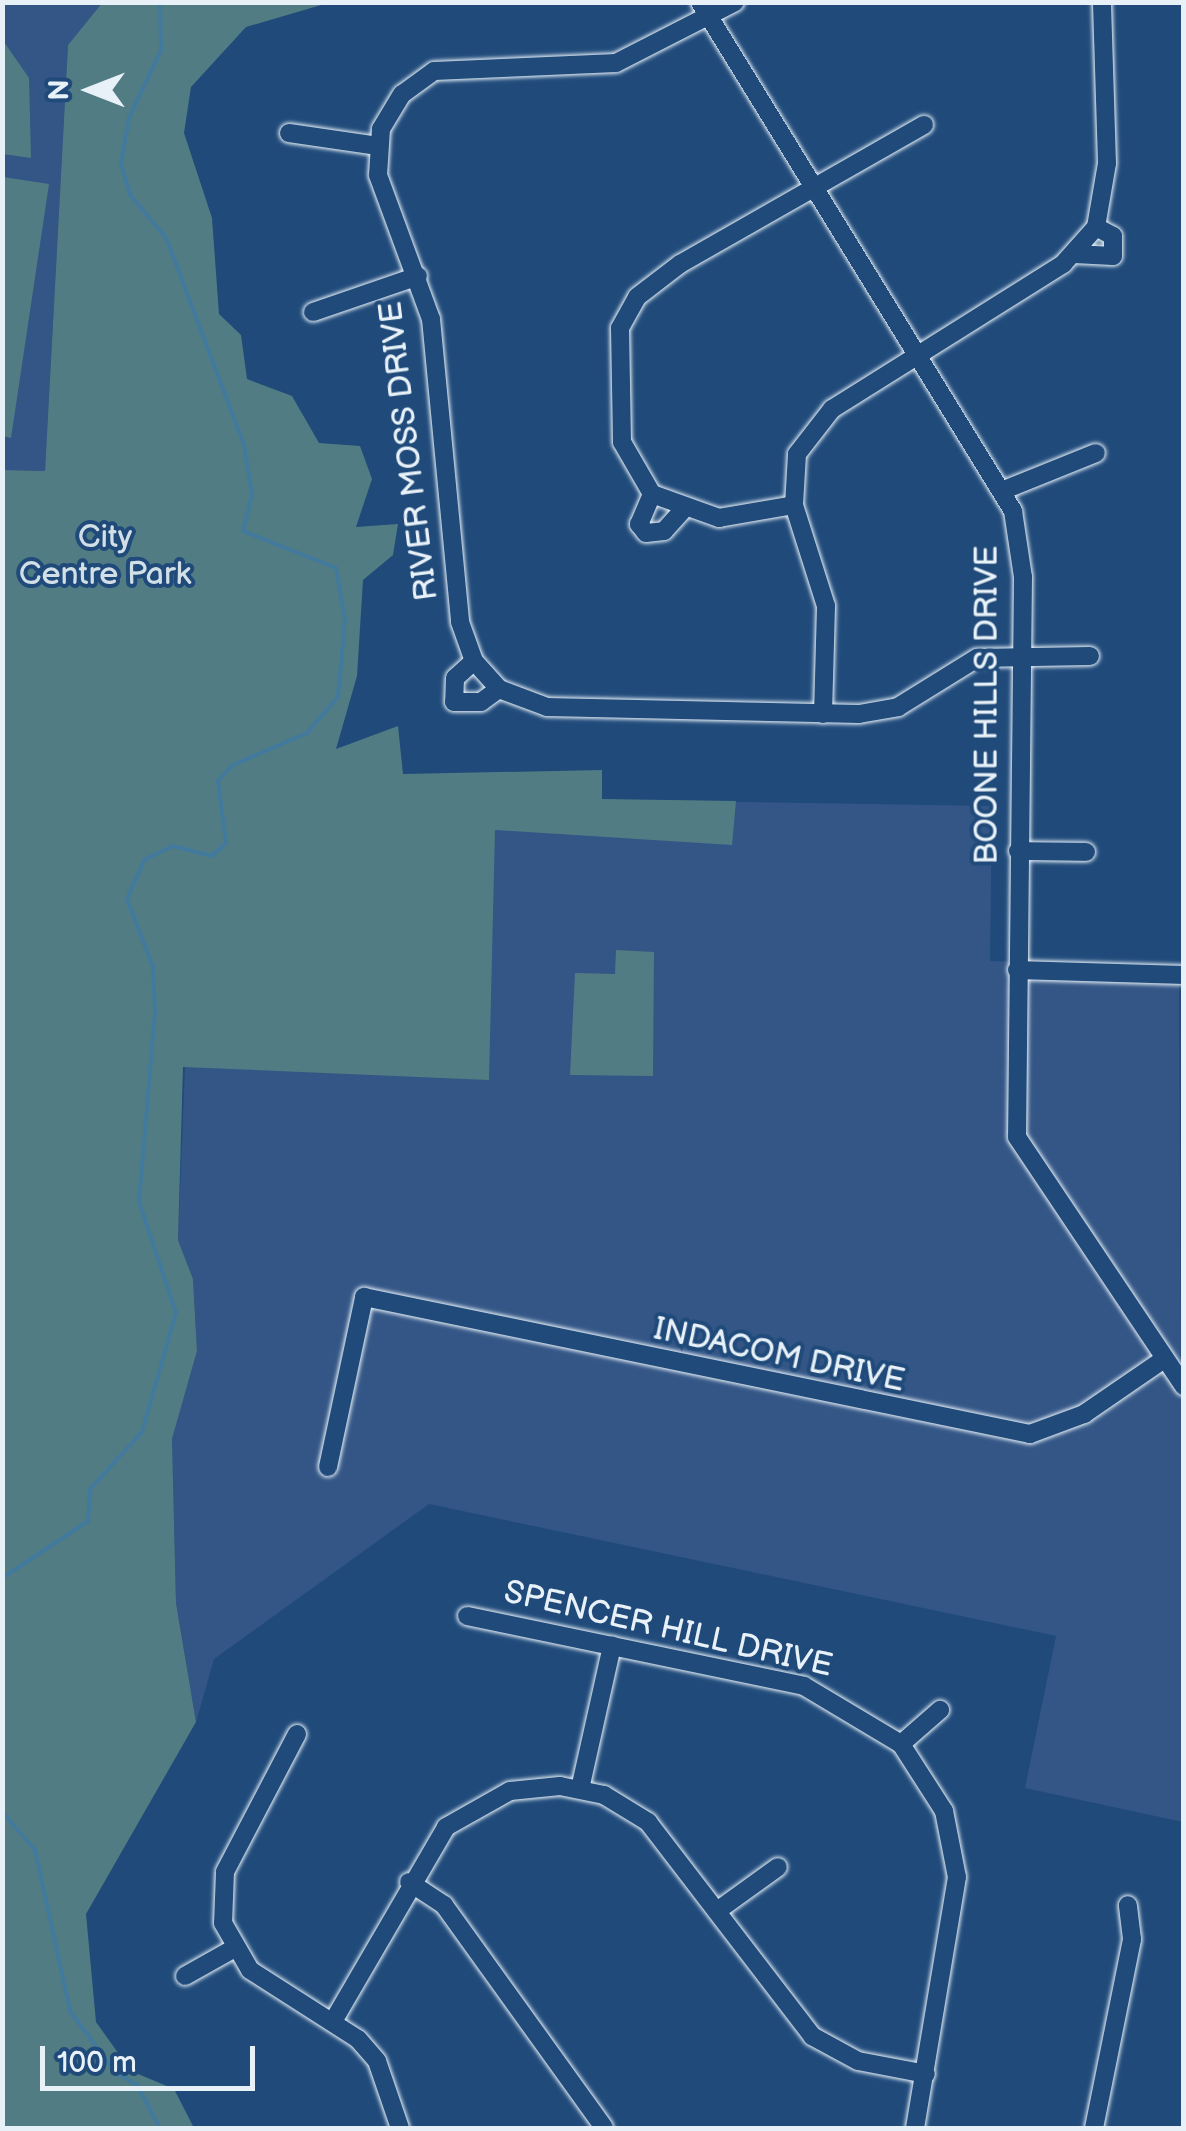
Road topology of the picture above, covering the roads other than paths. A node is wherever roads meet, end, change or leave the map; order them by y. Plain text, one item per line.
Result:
1 (735, 2) edge
2 (1102, 2) edge
3 (704, 11) edge
4 (924, 124) dead end
5 (289, 132) dead end
6 (378, 146) junction
7 (813, 180) junction
8 (1096, 227) junction
9 (1074, 254) junction
10 (418, 276) junction
11 (313, 312) dead end
12 (919, 352) junction
13 (1096, 453) dead end
14 (1004, 490) junction
15 (652, 494) junction
16 (794, 505) junction
17 (683, 510) junction
18 (1022, 655) junction
19 (1090, 656) dead end
20 (474, 661) junction
21 (499, 689) junction
22 (824, 714) junction
23 (1018, 851) junction
24 (1086, 852) dead end
25 (1017, 970) junction
26 (1184, 974) edge
27 (1164, 1358) junction
28 (1184, 1386) edge
29 (328, 1467) dead end
30 (467, 1616) dead end
31 (612, 1646) junction
32 (940, 1710) dead end
33 (298, 1734) dead end
34 (901, 1744) junction
35 (580, 1789) junction
36 (778, 1867) dead end
37 (409, 1882) junction
38 (1128, 1905) dead end
39 (718, 1910) junction
40 (233, 1949) junction
41 (185, 1976) dead end
42 (335, 2018) junction
43 (926, 2074) junction
44 (400, 2128) edge
45 (604, 2128) edge
46 (915, 2128) edge
47 (1094, 2128) edge

1 - 3 street
2 - 8 street
3 - 6 street
3 - 7 street, BOONE HILLS DRIVE
4 - 7 street
5 - 6 street
6 - 10 street, RIVER MOSS DRIVE
7 - 12 street, BOONE HILLS DRIVE
7 - 15 street
8 - 9 street
8 - 9 street
9 - 12 street
10 - 11 street
10 - 20 street, RIVER MOSS DRIVE
12 - 14 street, BOONE HILLS DRIVE
12 - 16 street
13 - 14 street
14 - 18 street, BOONE HILLS DRIVE
15 - 17 street
15 - 17 street
16 - 17 street
16 - 22 street
18 - 19 street, RIVER MOSS DRIVE
18 - 22 street, RIVER MOSS DRIVE
18 - 23 street, BOONE HILLS DRIVE
20 - 21 street, RIVER MOSS DRIVE
20 - 21 street
21 - 22 street, RIVER MOSS DRIVE
23 - 24 street
23 - 25 street, BOONE HILLS DRIVE
25 - 26 street
25 - 27 street, BOONE HILLS DRIVE
27 - 28 street, BOONE HILLS DRIVE
27 - 29 street, INDACOM DRIVE
30 - 31 street, SPENCER HILL DRIVE
31 - 34 street, SPENCER HILL DRIVE
31 - 35 street
32 - 34 street
33 - 40 street
34 - 43 street, SPENCER HILL DRIVE
35 - 37 street
35 - 39 street
36 - 39 street
37 - 42 street
37 - 45 street
38 - 47 street
39 - 43 street
40 - 41 street
40 - 42 street
42 - 44 street
43 - 46 street, SPENCER HILL DRIVE

